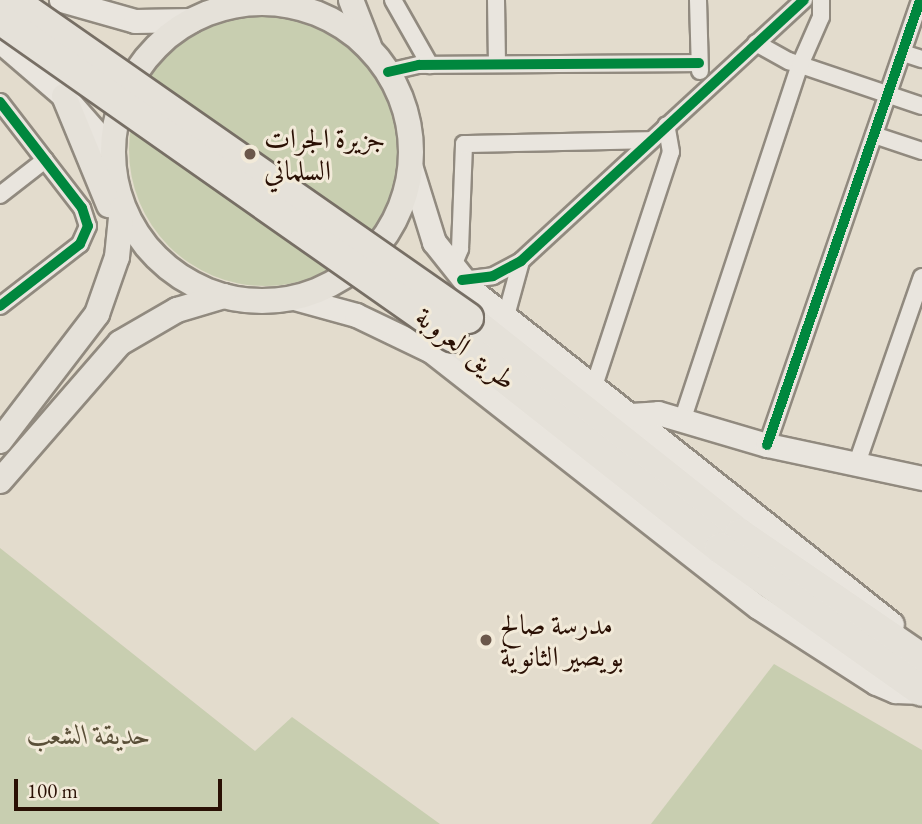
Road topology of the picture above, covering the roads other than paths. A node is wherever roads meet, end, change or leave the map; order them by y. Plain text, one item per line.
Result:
1 (12, 0) edge
2 (351, 0) edge
3 (393, 0) edge
4 (496, 0) edge
5 (698, 0) edge
6 (804, 0) edge
7 (821, 0) edge
8 (920, 0) edge
9 (71, 4) edge
10 (229, 4) edge
11 (0, 19) edge
12 (192, 20) junction
13 (0, 41) edge
14 (756, 43) junction
15 (371, 50) junction
16 (903, 53) junction
17 (922, 59) edge
18 (699, 62) junction
19 (497, 64) junction
20 (430, 65) junction
21 (800, 65) junction
22 (388, 72) junction
23 (708, 86) junction
24 (59, 91) junction
25 (888, 95) junction
26 (0, 102) edge
27 (922, 107) edge
28 (666, 125) junction
29 (874, 135) junction
30 (649, 140) junction
31 (922, 151) edge
32 (113, 152) junction
33 (45, 160) junction
34 (410, 165) junction
35 (0, 195) edge
36 (122, 204) junction
37 (117, 257) junction
38 (521, 261) junction
39 (922, 277) edge
40 (224, 296) junction
41 (294, 298) junction
42 (462, 299) junction
43 (0, 306) edge
44 (506, 316) junction
45 (415, 341) junction
46 (594, 386) junction
47 (631, 415) junction
48 (682, 421) junction
49 (0, 441) edge
50 (767, 445) junction
51 (856, 466) junction
52 (922, 478) edge
53 (0, 481) edge
54 (922, 652) edge
55 (922, 659) edge
56 (922, 692) edge

1 - 42 highway, طريق العروبة, bridge
2 - 15 main road
3 - 20 street
4 - 19 street
5 - 18 street
6 - 14 street
7 - 21 street
8 - 16 street
9 - 12 main road
9 - 24 main road
10 - 12 main road
10 - 15 main road
11 - 42 highway, طريق العروبة, bridge
12 - 32 main road
13 - 24 main road
14 - 21 street
14 - 23 street
15 - 22 main road
16 - 17 street
16 - 25 street
18 - 19 street
18 - 23 street
19 - 20 street
20 - 22 street
21 - 25 street
21 - 48 street
22 - 34 main road
23 - 28 street
24 - 32 main road
24 - 37 main road
25 - 27 street
25 - 29 street
26 - 33 street
28 - 30 street
28 - 46 street
29 - 31 street
29 - 50 street
30 - 38 street
30 - 42 street
32 - 36 main road
33 - 35 street
33 - 43 street
34 - 41 main road
34 - 42 main road
36 - 37 main road
36 - 40 main road
37 - 49 main road
38 - 42 street
38 - 44 street
39 - 51 street
40 - 41 main road
40 - 53 main road
41 - 45 main road
42 - 44 main road
42 - 45 main road
42 - 55 highway, طريق العروبة
42 - 56 highway, طريق العروبة
44 - 46 main road
45 - 56 main road
46 - 47 main road
47 - 48 main road
47 - 54 main road
48 - 50 main road
50 - 51 main road
51 - 52 main road

